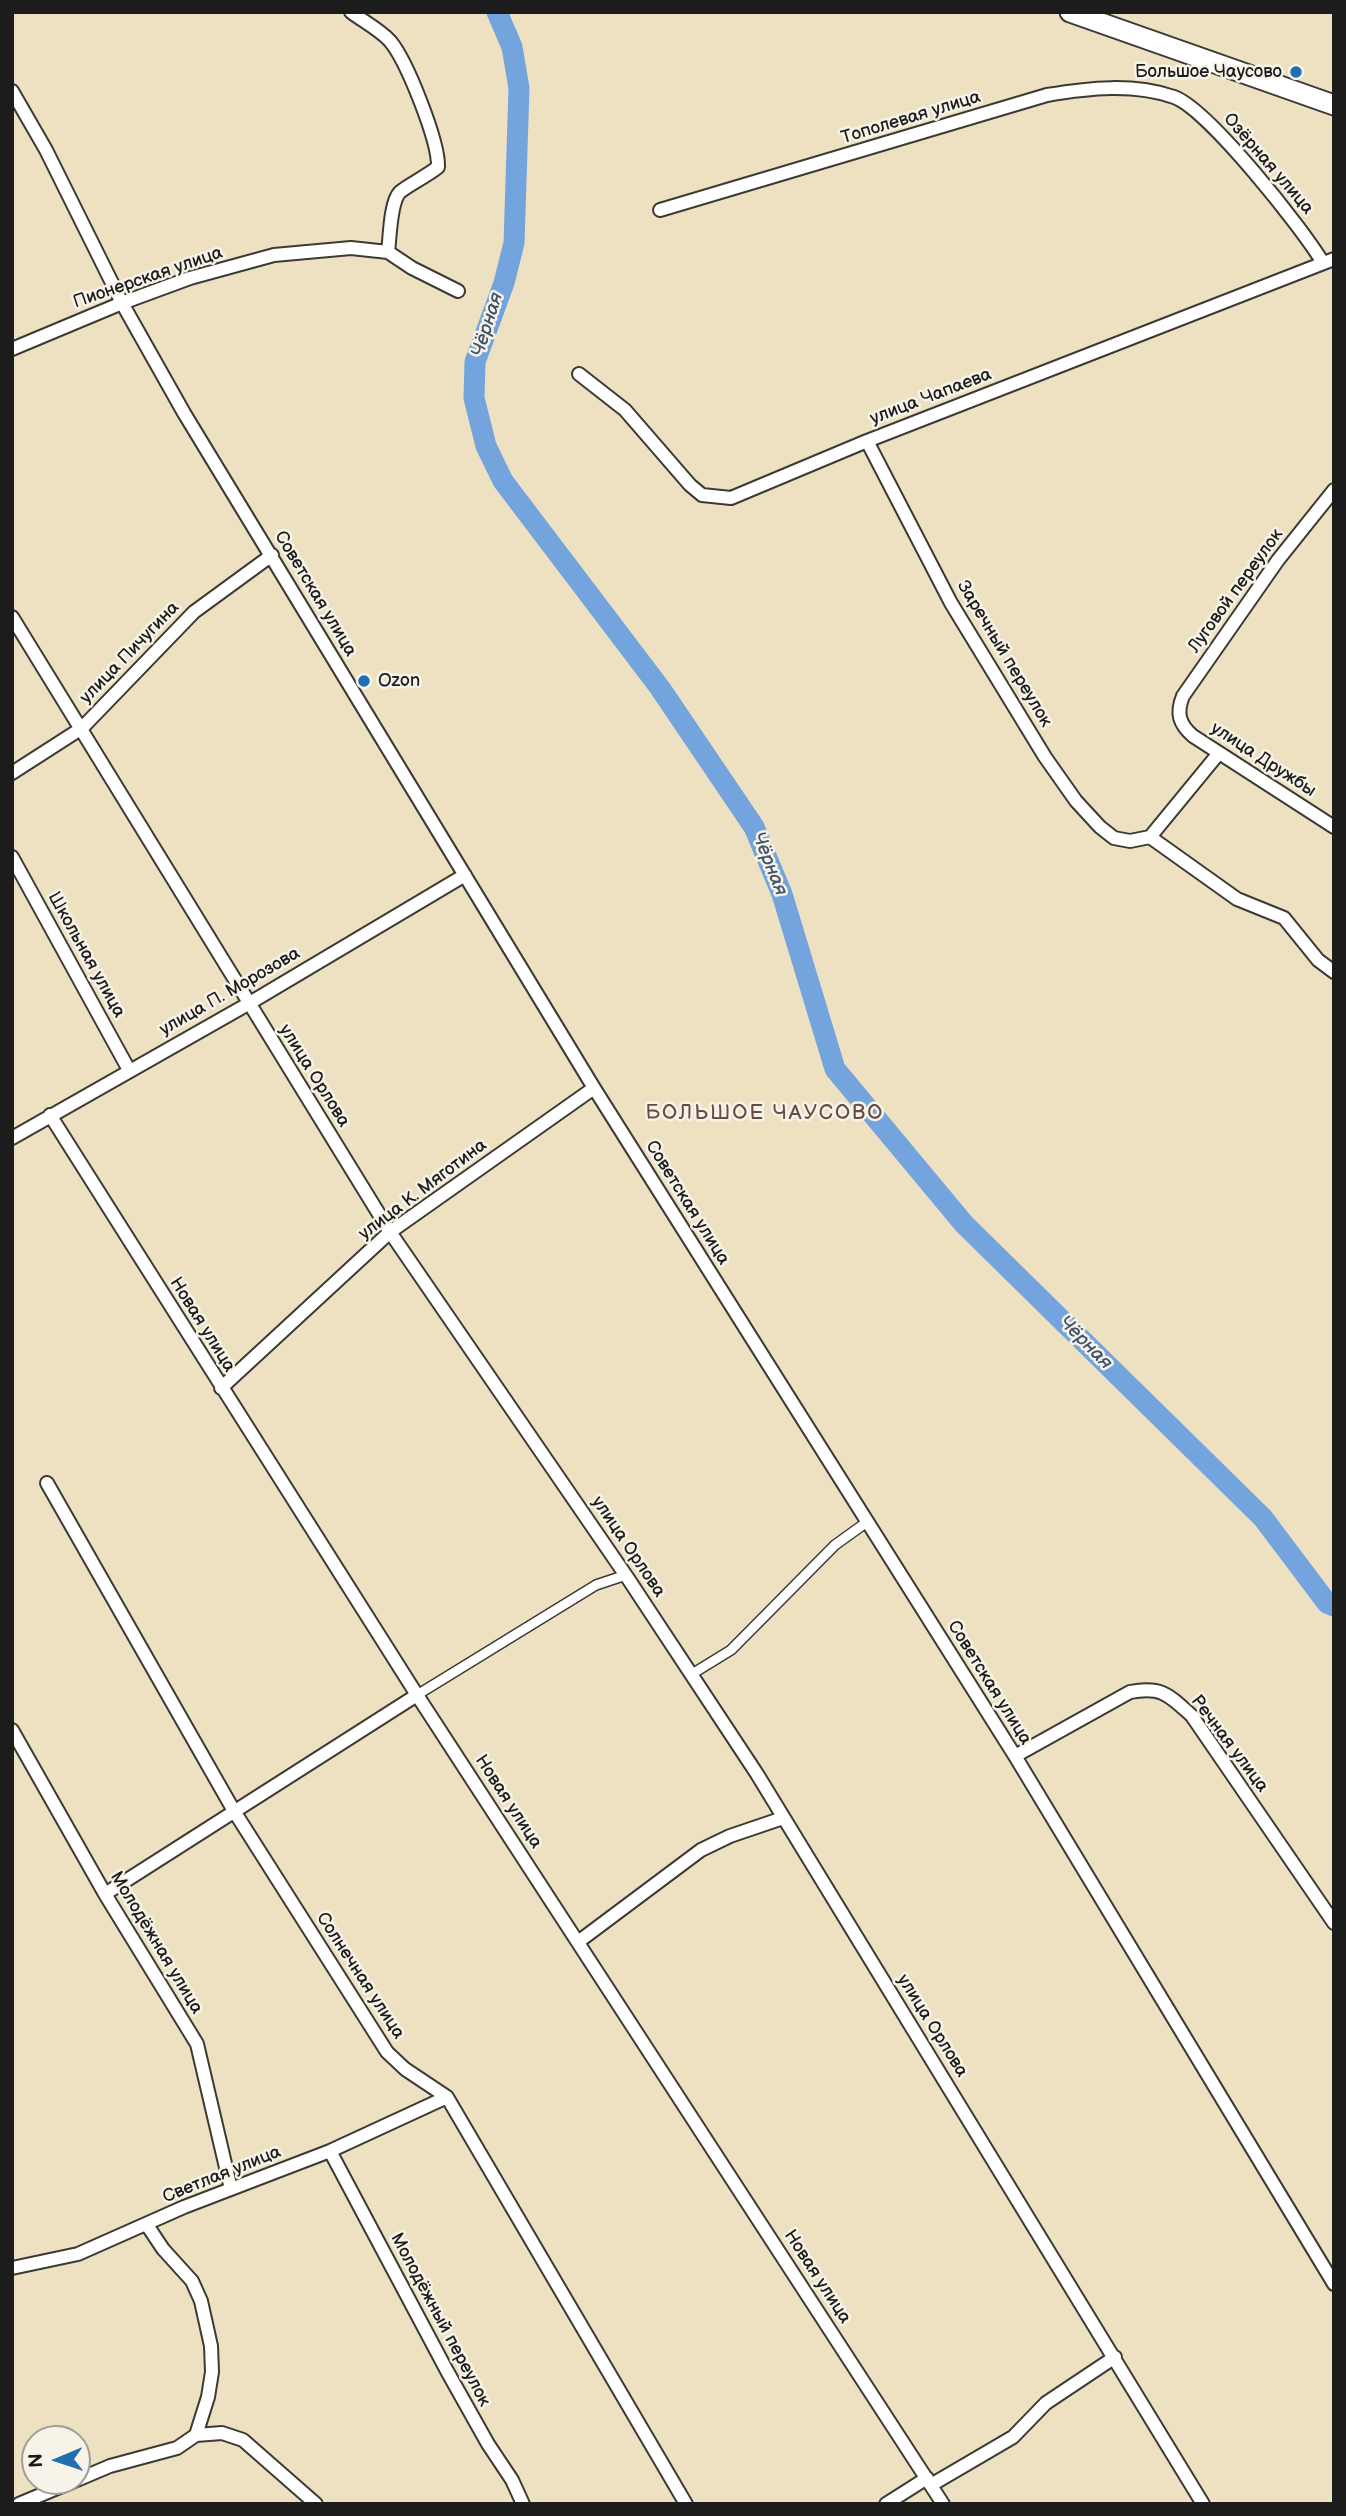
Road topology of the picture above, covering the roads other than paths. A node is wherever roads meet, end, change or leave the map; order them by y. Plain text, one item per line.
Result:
1 (351, 12) edge
2 (1070, 12) edge
3 (12, 91) edge
4 (1176, 98) joint
5 (1334, 105) edge
6 (660, 210) dead end
7 (388, 252) junction
8 (1328, 261) edge
9 (458, 291) dead end
10 (122, 303) junction
11 (12, 349) edge
12 (579, 374) dead end
13 (867, 441) junction
14 (1334, 490) edge
15 (272, 555) junction
16 (12, 617) edge
17 (1179, 717) joint
18 (82, 729) junction
19 (1219, 753) junction
20 (12, 773) edge
21 (1334, 827) edge
22 (1150, 837) junction
23 (12, 857) edge
24 (465, 875) junction
25 (1334, 972) edge
26 (248, 1004) junction
27 (129, 1070) junction
28 (594, 1088) junction
29 (50, 1115) junction
30 (12, 1138) edge
31 (390, 1232) junction
32 (221, 1388) junction
33 (47, 1483) dead end
34 (867, 1522) junction
35 (626, 1575) junction
36 (692, 1674) junction
37 (416, 1695) junction
38 (12, 1730) edge
39 (1015, 1756) junction
40 (234, 1811) junction
41 (783, 1818) junction
42 (105, 1894) junction
43 (1334, 1923) edge
44 (578, 1942) junction
45 (447, 2097) junction
46 (330, 2151) junction
47 (232, 2189) junction
48 (147, 2225) junction
49 (15, 2265) edge
50 (1334, 2284) edge
51 (1115, 2357) junction
52 (196, 2435) junction
53 (91, 2474) edge
54 (929, 2482) junction
55 (34, 2495) edge
56 (15, 2502) edge
57 (316, 2504) edge
58 (523, 2504) edge
59 (686, 2504) edge
60 (886, 2504) edge
61 (943, 2504) edge
62 (1203, 2504) edge

1 - 7 street
2 - 5 highway
3 - 10 street, Советская улица
4 - 6 street, Тополевая улица
4 - 8 street, Озёрная улица
7 - 9 street, Пионерская улица
7 - 10 street, Пионерская улица
8 - 13 street, улица Чапаева
10 - 11 street, Пионерская улица
10 - 15 street, Советская улица
12 - 13 street, улица Чапаева
13 - 22 street, Заречный переулок
14 - 17 street, Луговой переулок
15 - 18 street, улица Пичугина
15 - 24 street, Советская улица
16 - 18 street, улица Орлова
17 - 19 street, улица Дружбы
18 - 20 street, улица Пичугина
18 - 26 street, улица Орлова
19 - 21 street, улица Дружбы
19 - 22 street
22 - 25 street
23 - 27 street, Школьная улица
24 - 26 street, улица П. Морозова
24 - 28 street, Советская улица
26 - 27 street, улица П. Морозова
26 - 31 street, улица Орлова
27 - 29 street, улица П. Морозова
28 - 31 street, улица К. Мяготина
28 - 34 street, Советская улица
29 - 30 street, улица П. Морозова
29 - 32 street, Новая улица
31 - 32 street, улица К. Мяготина
31 - 35 street, улица Орлова
32 - 37 street, Новая улица
33 - 40 street, Солнечная улица
34 - 36 street
34 - 39 street, Советская улица
35 - 36 street, улица Орлова
35 - 37 street
36 - 41 street, улица Орлова
37 - 40 street
37 - 44 street, Новая улица
38 - 42 street, Молодёжная улица
39 - 43 street, Речная улица
39 - 50 street, Советская улица
40 - 42 street
40 - 45 street, Солнечная улица
41 - 44 street
41 - 51 street, улица Орлова
42 - 47 street, Молодёжная улица
44 - 54 street, Новая улица
45 - 46 street, Светлая улица
45 - 59 street, Солнечная улица
46 - 47 street, Светлая улица
46 - 58 street, Молодёжный переулок
47 - 48 street, Светлая улица
48 - 49 street, Светлая улица
48 - 52 street
51 - 54 street
51 - 62 street, улица Орлова
52 - 53 street
52 - 57 street
54 - 60 street
54 - 61 street, Новая улица
55 - 56 street

